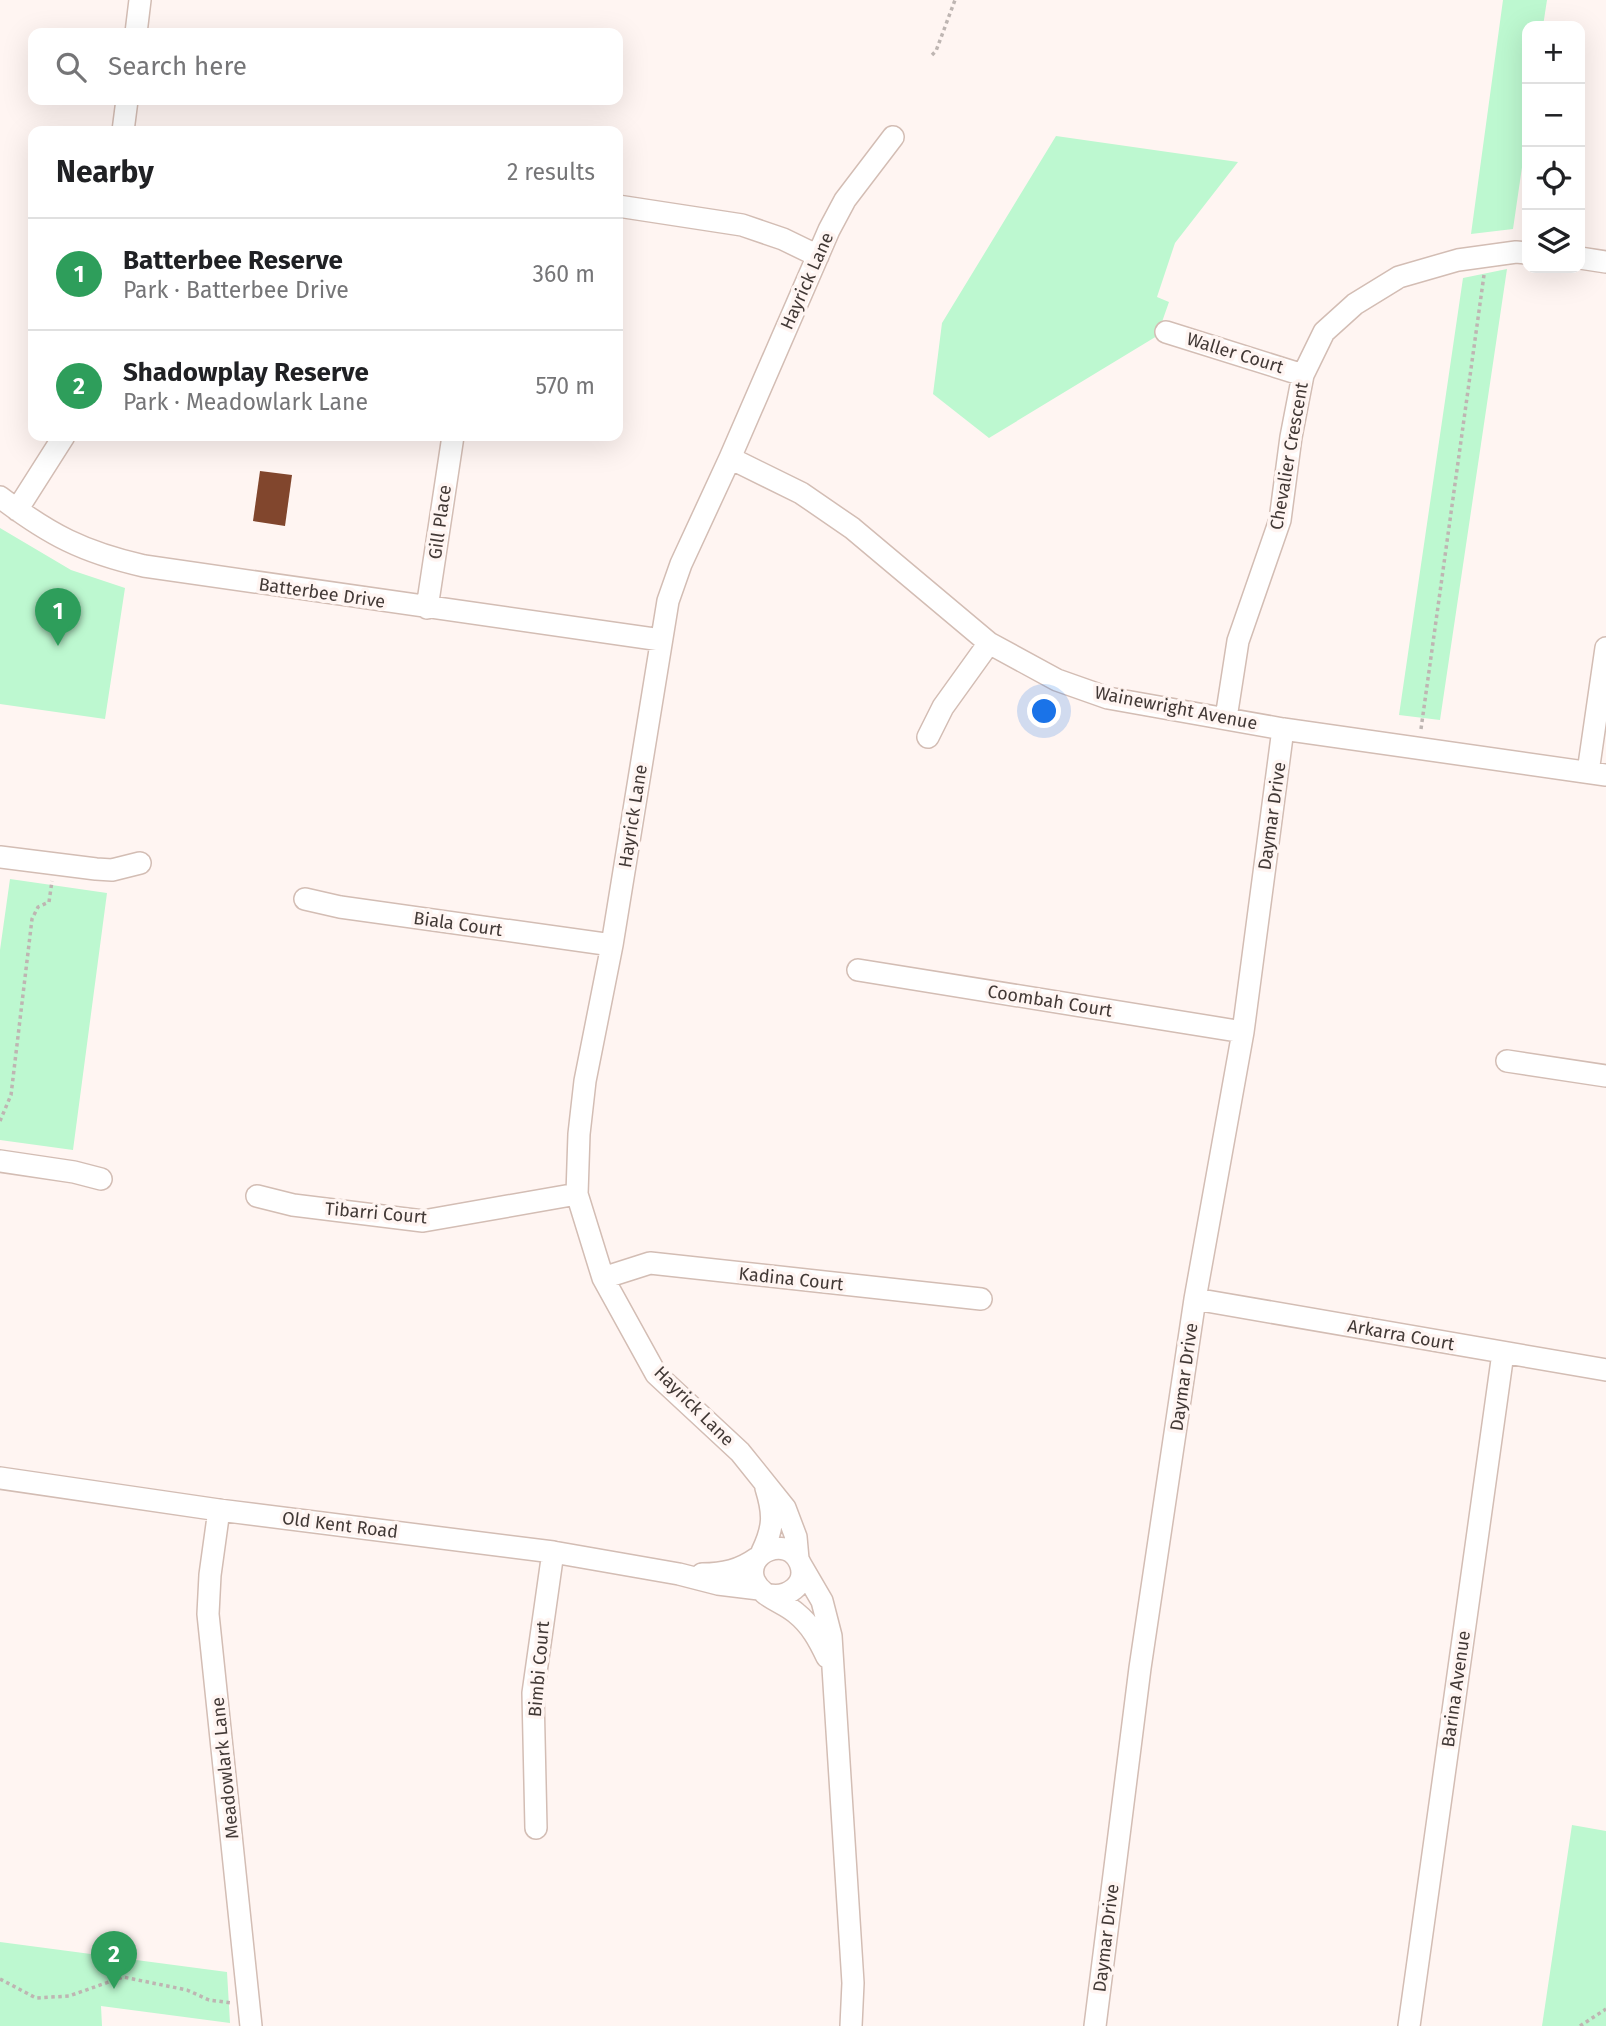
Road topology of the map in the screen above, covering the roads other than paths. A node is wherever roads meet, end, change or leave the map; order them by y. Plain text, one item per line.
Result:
1 (140, 0) edge
2 (137, 28) edge
3 (126, 105) edge
4 (124, 126) edge
5 (893, 137) dead end
6 (623, 207) edge
7 (1522, 252) edge
8 (818, 256) junction
9 (1585, 259) edge
10 (1606, 262) edge
11 (1166, 332) dead end
12 (1303, 375) junction
13 (61, 441) edge
14 (452, 441) edge
15 (730, 458) junction
16 (0, 497) edge
17 (17, 510) junction
18 (427, 608) junction
19 (661, 640) junction
20 (989, 643) junction
21 (1606, 648) edge
22 (1226, 718) junction
23 (1283, 729) junction
24 (928, 737) dead end
25 (1597, 774) edge
26 (0, 857) edge
27 (140, 863) dead end
28 (305, 899) dead end
29 (612, 945) junction
30 (858, 970) dead end
31 (1243, 1032) junction
32 (1507, 1061) dead end
33 (1606, 1076) edge
34 (0, 1161) edge
35 (101, 1179) dead end
36 (577, 1194) junction
37 (257, 1196) dead end
38 (603, 1278) junction
39 (981, 1299) dead end
40 (1195, 1299) junction
41 (1503, 1353) junction
42 (1606, 1370) edge
43 (0, 1478) edge
44 (764, 1484) junction
45 (219, 1510) junction
46 (553, 1552) junction
47 (760, 1555) junction
48 (799, 1562) junction
49 (679, 1574) junction
50 (763, 1591) junction
51 (831, 1669) junction
52 (536, 1828) dead end
53 (853, 1983) junction
54 (250, 2015) edge
55 (851, 2026) edge
56 (867, 2026) edge
57 (1095, 2026) edge
58 (1409, 2026) edge

1 - 2 street
3 - 4 street
5 - 8 street, Hayrick Lane
6 - 8 street
7 - 12 street, Chevalier Crescent
8 - 15 street, Hayrick Lane
9 - 10 street
11 - 12 street, Waller Court
12 - 22 street, Chevalier Crescent
13 - 17 street
14 - 18 street, Gill Place
15 - 19 street, Hayrick Lane
15 - 20 street, Wainewright Avenue
16 - 17 street, Batterbee Drive
17 - 18 street, Batterbee Drive
18 - 19 street, Batterbee Drive
19 - 29 street, Hayrick Lane
20 - 22 street, Wainewright Avenue
20 - 24 street
21 - 25 street
22 - 23 street, Wainewright Avenue
23 - 25 street, Wainewright Avenue
23 - 31 street, Daymar Drive
26 - 27 street
28 - 29 street, Biala Court
29 - 36 street, Hayrick Lane
30 - 31 street, Coombah Court
31 - 40 street, Daymar Drive
32 - 33 street
34 - 35 street
36 - 37 street, Tibarri Court
36 - 38 street, Hayrick Lane
38 - 39 street, Kadina Court
38 - 44 street, Hayrick Lane
40 - 41 street, Arkarra Court
40 - 57 street, Daymar Drive
41 - 42 street, Arkarra Court
41 - 58 street, Barina Avenue
43 - 45 street, Old Kent Road
44 - 47 street, Hayrick Lane
44 - 48 street, Hayrick Lane
45 - 46 street, Old Kent Road
45 - 54 street, Meadowlark Lane
46 - 49 street, Old Kent Road
46 - 52 street, Bimbi Court
47 - 48 street
47 - 49 street, Old Kent Road
47 - 50 street
48 - 50 street
48 - 51 street, Hayrick Lane
49 - 50 street, Old Kent Road
50 - 51 street, Hayrick Lane
51 - 53 street, Hayrick Lane
53 - 55 street, Hayrick Lane
53 - 56 street, Hayrick Lane

